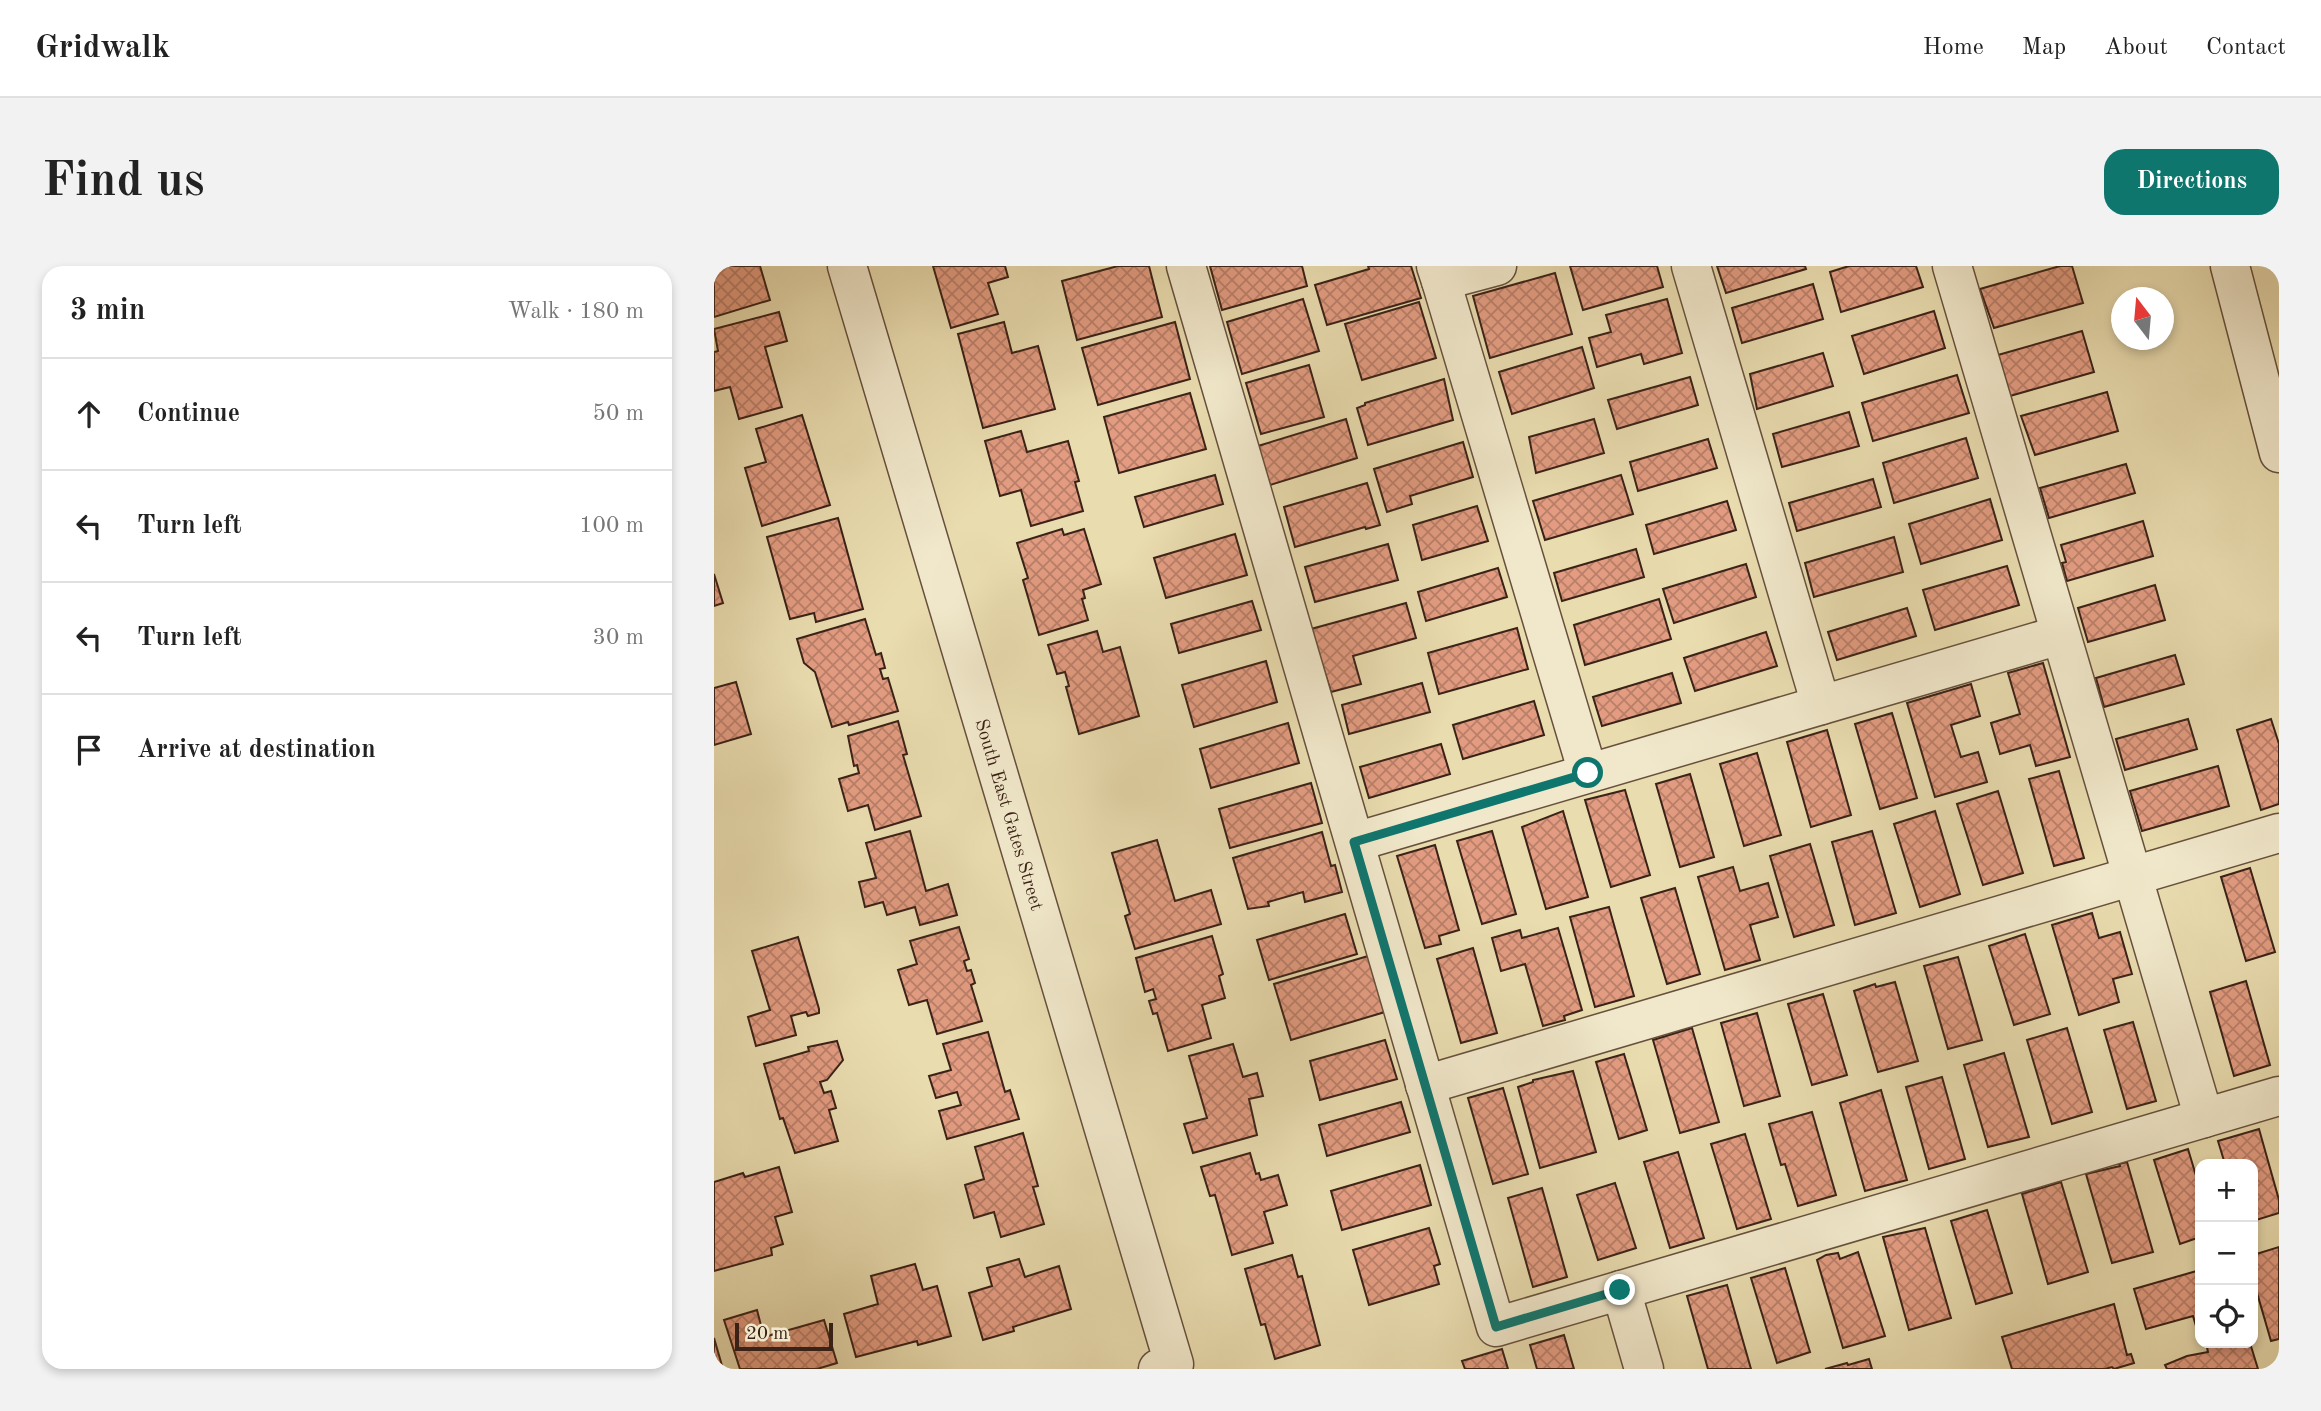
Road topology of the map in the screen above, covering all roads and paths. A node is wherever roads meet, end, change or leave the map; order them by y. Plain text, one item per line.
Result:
1 (846, 266) edge
2 (1186, 266) edge
3 (1497, 266) edge
4 (1691, 266) edge
5 (1952, 266) edge
6 (2230, 266) edge
7 (1438, 274) edge
8 (2279, 453) edge
9 (2060, 635) junction
10 (1821, 705) junction
11 (1588, 773) junction
12 (2279, 833) edge
13 (1354, 842) junction
14 (2133, 876) junction
15 (1425, 1085) junction
16 (2279, 1096) edge
17 (2204, 1118) junction
18 (1620, 1290) junction
19 (1166, 1367) edge
20 (1644, 1369) edge

1 - 19 street, South East Gates Street
2 - 13 street
3 - 7 street
4 - 10 street
5 - 9 street
6 - 8 street
7 - 11 street
9 - 10 street
9 - 14 street
10 - 11 street
11 - 13 street
12 - 14 street
13 - 15 street
14 - 15 street
14 - 17 street
15 - 18 street
16 - 17 street
17 - 18 street
18 - 20 street

